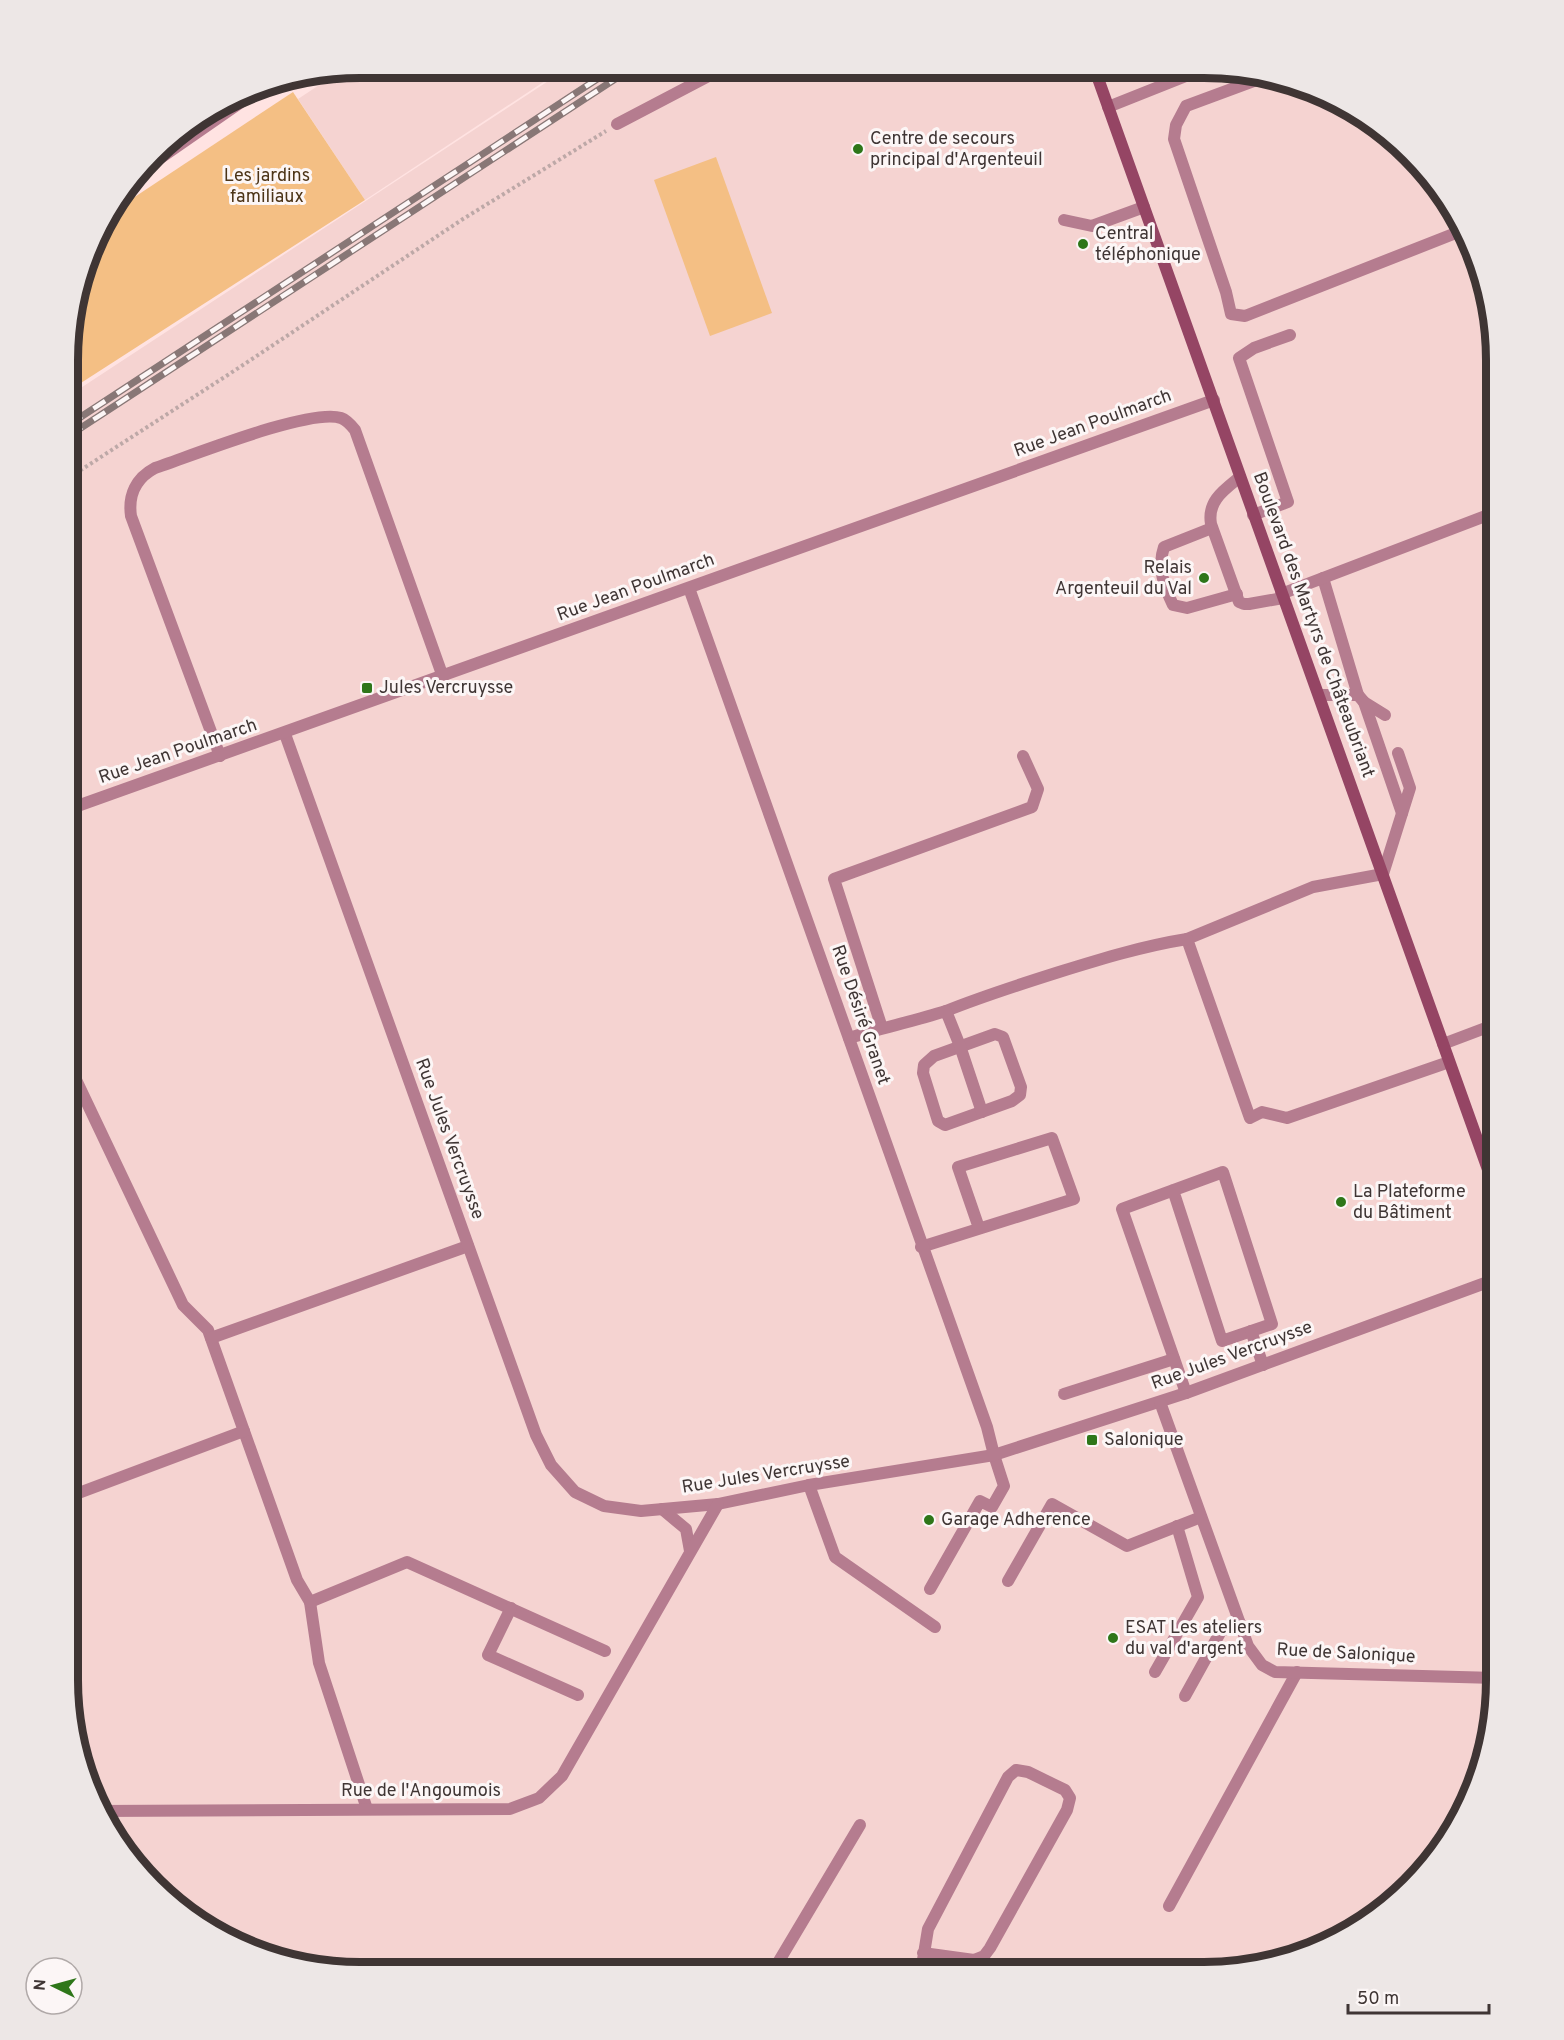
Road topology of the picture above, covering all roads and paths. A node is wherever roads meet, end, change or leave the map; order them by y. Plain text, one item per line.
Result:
1 (705, 78) edge
2 (1098, 78) edge
3 (1181, 78) edge
4 (1251, 82) edge
5 (1108, 107) junction
6 (228, 111) edge
7 (617, 124) joint
8 (174, 148) edge
9 (1144, 207) junction
10 (1064, 220) dead end
11 (1456, 233) edge
12 (1290, 335) dead end
13 (1214, 400) junction
14 (78, 472) edge
15 (1240, 477) junction
16 (1253, 515) junction
17 (1486, 516) edge
18 (1212, 528) junction
19 (1323, 578) junction
20 (689, 588) junction
21 (1237, 594) junction
22 (1282, 596) junction
23 (443, 677) junction
24 (1318, 695) junction
25 (1361, 699) junction
26 (1385, 715) dead end
27 (285, 734) junction
28 (1398, 753) dead end
29 (220, 756) junction
30 (1023, 756) dead end
31 (78, 806) edge
32 (1402, 813) junction
33 (1383, 874) junction
34 (1187, 939) junction
35 (946, 1011) junction
36 (882, 1028) junction
37 (1486, 1028) edge
38 (849, 1038) junction
39 (1443, 1044) junction
40 (960, 1046) junction
41 (1449, 1062) junction
42 (78, 1084) edge
43 (982, 1112) junction
44 (1486, 1164) edge
45 (1173, 1190) junction
46 (978, 1228) junction
47 (468, 1246) junction
48 (921, 1247) junction
49 (1486, 1283) edge
50 (1251, 1331) junction
51 (211, 1338) junction
52 (1174, 1359) junction
53 (1263, 1365) junction
54 (1186, 1393) junction
55 (1064, 1394) dead end
56 (1160, 1402) junction
57 (244, 1431) junction
58 (994, 1455) junction
59 (809, 1485) junction
60 (78, 1493) edge
61 (718, 1504) junction
62 (662, 1509) junction
63 (1201, 1517) junction
64 (1176, 1526) junction
65 (690, 1551) junction
66 (1008, 1581) dead end
67 (930, 1589) dead end
68 (310, 1602) junction
69 (511, 1608) junction
70 (1239, 1623) junction
71 (935, 1627) dead end
72 (605, 1651) dead end
73 (1155, 1672) dead end
74 (1297, 1672) junction
75 (1486, 1678) edge
76 (578, 1695) dead end
77 (1185, 1696) dead end
78 (367, 1809) junction
79 (110, 1811) edge
80 (860, 1825) dead end
81 (1169, 1906) dead end
82 (923, 1953) junction
83 (778, 1962) edge
84 (922, 1962) edge

1 - 7 street
2 - 5 main road, Boulevard des Martyrs de Châteaubriant
3 - 5 street
4 - 11 street
5 - 9 main road, Boulevard des Martyrs de Châteaubriant
6 - 8 street
7 - 14 path
9 - 10 street
9 - 13 main road, Boulevard des Martyrs de Châteaubriant
12 - 16 street
13 - 15 main road, Boulevard des Martyrs de Châteaubriant
13 - 20 street, Rue Jean Poulmarch
15 - 16 main road, Boulevard des Martyrs de Châteaubriant
15 - 18 street
16 - 22 main road, Boulevard des Martyrs de Châteaubriant
17 - 19 street
18 - 21 street
18 - 21 street
19 - 22 street
19 - 25 street
20 - 23 street, Rue Jean Poulmarch
20 - 38 street, Rue Désiré Granet
21 - 22 street
22 - 24 main road, Boulevard des Martyrs de Châteaubriant
23 - 27 street, Rue Jean Poulmarch
23 - 29 street
24 - 25 street
24 - 33 main road, Boulevard des Martyrs de Châteaubriant
25 - 26 street
25 - 32 street
27 - 29 street, Rue Jean Poulmarch
27 - 47 street, Rue Jules Vercruysse
28 - 32 street
29 - 31 street, Rue Jean Poulmarch
30 - 36 street
32 - 33 street
33 - 34 street
33 - 39 main road, Boulevard des Martyrs de Châteaubriant
34 - 35 street
34 - 41 street
35 - 36 street
35 - 40 street
36 - 38 street
37 - 39 street
38 - 48 street, Rue Désiré Granet
39 - 41 main road, Boulevard des Martyrs de Châteaubriant
40 - 43 street
40 - 43 street
40 - 43 street
41 - 44 main road, Boulevard des Martyrs de Châteaubriant
42 - 51 street
45 - 50 street
45 - 50 street
45 - 52 street
46 - 46 street
46 - 48 street
47 - 51 street
47 - 62 street, Rue Jules Vercruysse
48 - 58 street, Rue Désiré Granet
49 - 53 street, Rue Jules Vercruysse
50 - 53 street
51 - 57 street
52 - 54 street
52 - 55 street
53 - 54 street, Rue Jules Vercruysse
54 - 56 street, Rue Jules Vercruysse
56 - 58 street, Rue Jules Vercruysse
56 - 63 street, Rue de Salonique
57 - 60 street
57 - 68 street
58 - 59 street, Rue Jules Vercruysse
58 - 67 street, Rue Désiré Granet
59 - 61 street, Rue Jules Vercruysse
59 - 71 street
61 - 62 street, Rue Jules Vercruysse
61 - 65 street, Rue de l'Angoumois
62 - 65 street
63 - 64 street
63 - 70 street, Rue de Salonique
64 - 66 street
64 - 73 street
65 - 78 street, Rue de l'Angoumois
68 - 69 street
68 - 78 street
69 - 72 street
69 - 76 street
70 - 74 street, Rue de Salonique
70 - 77 street
74 - 75 street, Rue de Salonique
74 - 81 street
78 - 79 street, Rue de l'Angoumois
80 - 83 street
82 - 82 street
82 - 84 street

